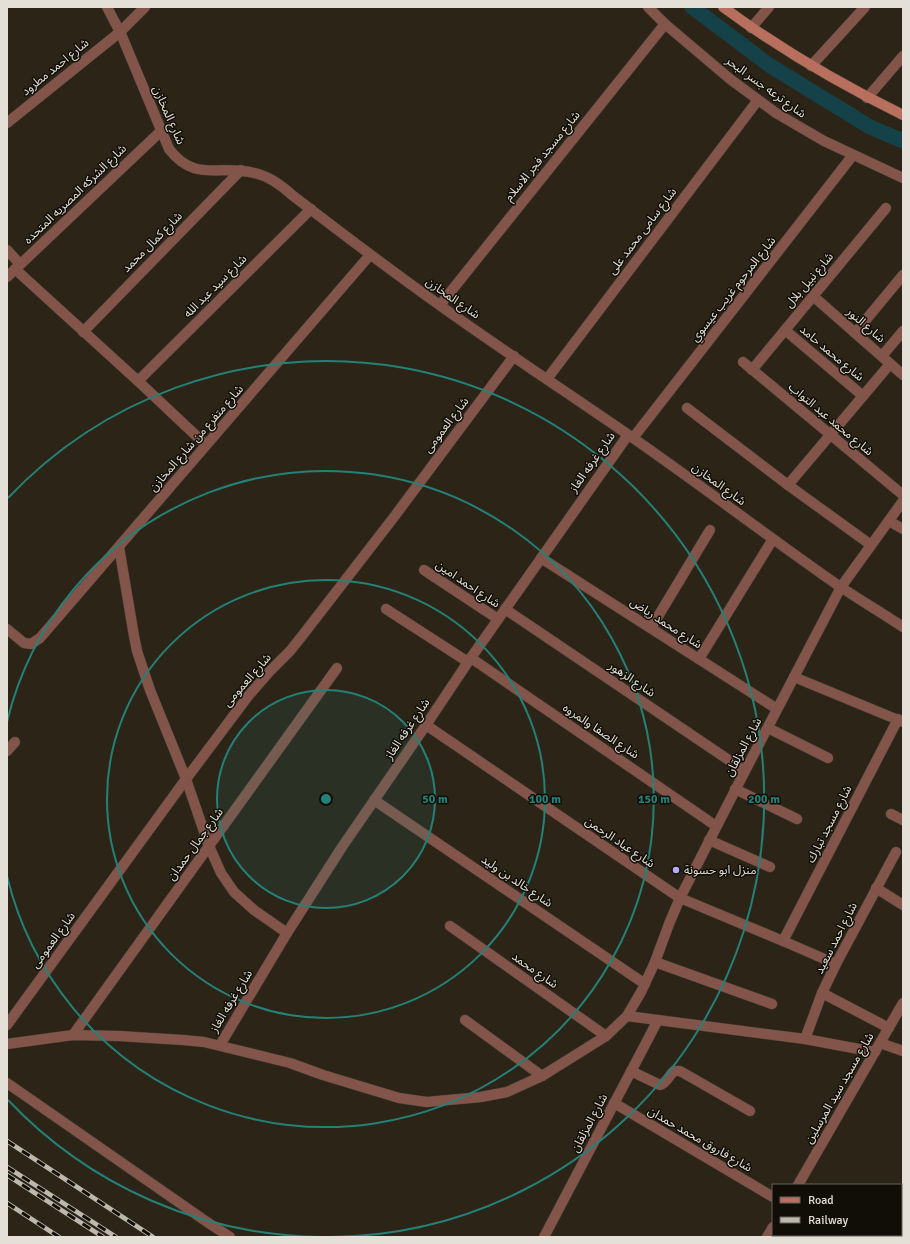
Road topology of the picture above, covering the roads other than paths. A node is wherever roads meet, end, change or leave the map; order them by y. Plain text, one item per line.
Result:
1 (107, 7) edge
2 (145, 7) edge
3 (648, 7) edge
4 (723, 7) edge
5 (769, 7) edge
6 (865, 7) edge
7 (665, 24) junction
8 (752, 28) junction
9 (120, 32) junction
10 (903, 56) edge
11 (811, 66) junction
12 (867, 98) junction
13 (758, 100) junction
14 (903, 115) edge
15 (7, 123) edge
16 (161, 131) junction
17 (854, 155) junction
18 (241, 170) junction
19 (903, 178) edge
20 (886, 208) dead end
21 (312, 210) junction
22 (7, 250) edge
23 (370, 254) junction
24 (18, 267) junction
25 (903, 275) edge
26 (7, 277) edge
27 (813, 296) junction
28 (440, 305) junction
29 (785, 330) junction
30 (903, 331) edge
31 (83, 332) junction
32 (855, 333) junction
33 (514, 356) junction
34 (882, 356) junction
35 (743, 362) dead end
36 (890, 364) junction
37 (752, 370) junction
38 (903, 375) edge
39 (547, 379) junction
40 (138, 381) junction
41 (863, 396) junction
42 (687, 408) dead end
43 (830, 435) junction
44 (631, 436) junction
45 (206, 445) junction
46 (788, 485) junction
47 (903, 495) edge
48 (903, 501) edge
49 (889, 520) junction
50 (903, 529) edge
51 (710, 530) dead end
52 (773, 539) junction
53 (871, 545) junction
54 (119, 547) junction
55 (541, 558) junction
56 (424, 570) dead end
57 (841, 587) junction
58 (386, 609) dead end
59 (505, 609) junction
60 (498, 620) junction
61 (903, 627) edge
62 (651, 628) junction
63 (7, 629) edge
64 (699, 659) junction
65 (469, 660) junction
66 (337, 668) dead end
67 (794, 677) junction
68 (777, 709) junction
69 (900, 720) edge
70 (426, 725) junction
71 (768, 728) junction
72 (15, 742) dead end
73 (7, 751) edge
74 (828, 758) dead end
75 (745, 771) junction
76 (186, 779) junction
77 (735, 789) junction
78 (374, 800) junction
79 (891, 814) dead end
80 (797, 819) dead end
81 (903, 820) edge
82 (716, 826) junction
83 (709, 840) junction
84 (209, 846) junction
85 (896, 852) dead end
86 (770, 866) dead end
87 (876, 888) junction
88 (680, 898) junction
89 (903, 905) edge
90 (450, 926) dead end
91 (287, 933) junction
92 (783, 940) junction
93 (656, 962) junction
94 (836, 964) junction
95 (645, 984) junction
96 (822, 993) junction
97 (903, 1003) edge
98 (772, 1004) dead end
99 (627, 1016) junction
100 (465, 1020) dead end
101 (658, 1020) junction
102 (7, 1025) edge
103 (889, 1028) junction
104 (73, 1035) junction
105 (606, 1036) junction
106 (805, 1039) junction
107 (880, 1043) junction
108 (7, 1044) edge
109 (220, 1045) junction
110 (903, 1051) edge
111 (875, 1052) junction
112 (631, 1071) junction
113 (542, 1076) junction
114 (7, 1083) edge
115 (614, 1103) junction
116 (750, 1111) dead end
117 (799, 1184) edge
118 (772, 1196) edge
119 (230, 1237) edge
120 (544, 1237) edge

1 - 9 street, شارع المخازن
2 - 9 street, شارع احمد مطرود
3 - 7 street, شارع ترعه جسر البحر
4 - 8 street
5 - 8 street
6 - 11 street
7 - 13 street, شارع ترعه جسر البحر
7 - 28 street, شارع مسجد فجر الاسلام
8 - 11 street
9 - 15 street, شارع احمد مطرود
9 - 16 street, شارع المخازن
10 - 12 street
11 - 12 street
12 - 14 street
13 - 17 street, شارع ترعه جسر البحر
13 - 39 street, شارع سامى محمد على
16 - 18 street, شارع المخازن
16 - 24 street, شارع الشركه المصريه المتحده
17 - 19 street, شارع ترعه جسر البحر
17 - 44 street, شارع المرحوم غريب عيسوي
18 - 21 street, شارع المخازن
18 - 31 street, شارع كمال محمد
20 - 27 street, شارع نبيل بلال
21 - 23 street, شارع المخازن
21 - 40 street, شارع سيد عبد الله
22 - 24 street
23 - 28 street, شارع المخازن
23 - 45 street, شارع متفرع من شارع المخازن
24 - 26 street, شارع الشركه المصريه المتحده
24 - 31 street
25 - 32 street
27 - 29 street, شارع نبيل بلال
27 - 32 street, شارع النور
28 - 33 street, شارع المخازن
29 - 37 street, شارع نبيل بلال
29 - 41 street, شارع محمد حامد
30 - 34 street
31 - 40 street
32 - 34 street, شارع النور
33 - 39 street, شارع المخازن
33 - 76 street, شارع العمومى
34 - 36 street, شارع النور
35 - 37 street, شارع محمد عبد التواب
36 - 38 street, شارع النور
36 - 41 street
37 - 43 street, شارع محمد عبد التواب
39 - 44 street, شارع المخازن
40 - 45 street
41 - 43 street
42 - 46 street
43 - 46 street
43 - 47 street, شارع محمد عبد التواب
44 - 52 street, شارع المخازن
44 - 55 street, شارع غرفه الغاز
45 - 54 street, شارع متفرع من شارع المخازن
46 - 53 street
48 - 49 street, شارع المزلقان
49 - 50 street
49 - 53 street, شارع المزلقان
51 - 62 street
52 - 57 street, شارع المخازن
52 - 64 street
53 - 57 street, شارع المزلقان
54 - 63 street, شارع متفرع من شارع المخازن
54 - 76 street
55 - 59 street, شارع غرفه الغاز
55 - 62 street, شارع محمد رياض
56 - 60 street, شارع احمد امين
57 - 61 street, شارع المخازن
57 - 67 street, شارع المزلقان
58 - 65 street, شارع الصفا والمروه
59 - 60 street, شارع غرفه الغاز
59 - 75 street, شارع الزهور
60 - 65 street, شارع غرفه الغاز
62 - 64 street, شارع محمد رياض
64 - 68 street, شارع محمد رياض
65 - 70 street, شارع غرفه الغاز
65 - 82 street, شارع الصفا والمروه
66 - 84 street, شارع جمال حمدان
67 - 68 street, شارع المزلقان
67 - 69 street
68 - 71 street, شارع المزلقان
69 - 92 street, شارع مسجد تبارك
70 - 78 street, شارع غرفه الغاز
70 - 88 street, شارع عباد الرحمن
71 - 74 street
71 - 75 street, شارع المزلقان
72 - 73 street
75 - 77 street, شارع المزلقان
76 - 84 street
76 - 102 street, شارع العمومى
77 - 80 street
77 - 82 street, شارع المزلقان
78 - 91 street, شارع غرفه الغاز
78 - 95 street, شارع خالد بن وليد
79 - 81 street
82 - 83 street, شارع المزلقان
83 - 86 street
83 - 88 street, شارع المزلقان
84 - 91 street
84 - 104 street, شارع جمال حمدان
85 - 87 street, شارع احمد سعيد
87 - 89 street
87 - 94 street, شارع احمد سعيد
88 - 92 street, شارع عباد الرحمن
88 - 93 street, شارع المزلقان
90 - 105 street, شارع محمد
91 - 109 street, شارع غرفه الغاز
92 - 94 street, شارع عباد الرحمن
93 - 95 street, شارع المزلقان
93 - 98 street
94 - 96 street, شارع احمد سعيد
95 - 99 street, شارع المزلقان
96 - 103 street
96 - 106 street, شارع احمد سعيد
97 - 103 street, شارع مسجد سيد المرسلين
99 - 101 street
99 - 105 street, شارع المزلقان
100 - 113 street
101 - 106 street
101 - 112 street, شارع المزلقان
103 - 107 street, شارع مسجد سيد المرسلين
104 - 108 street, شارع المزلقان
104 - 109 street, شارع المزلقان
105 - 113 street, شارع المزلقان
106 - 111 street
107 - 110 street
107 - 111 street, شارع مسجد سيد المرسلين
109 - 113 street, شارع المزلقان
111 - 117 street, شارع مسجد سيد المرسلين
112 - 115 street, شارع المزلقان
112 - 116 street
114 - 119 street
115 - 118 street, شارع فاروق محمد حمدان
115 - 120 street, شارع المزلقان

